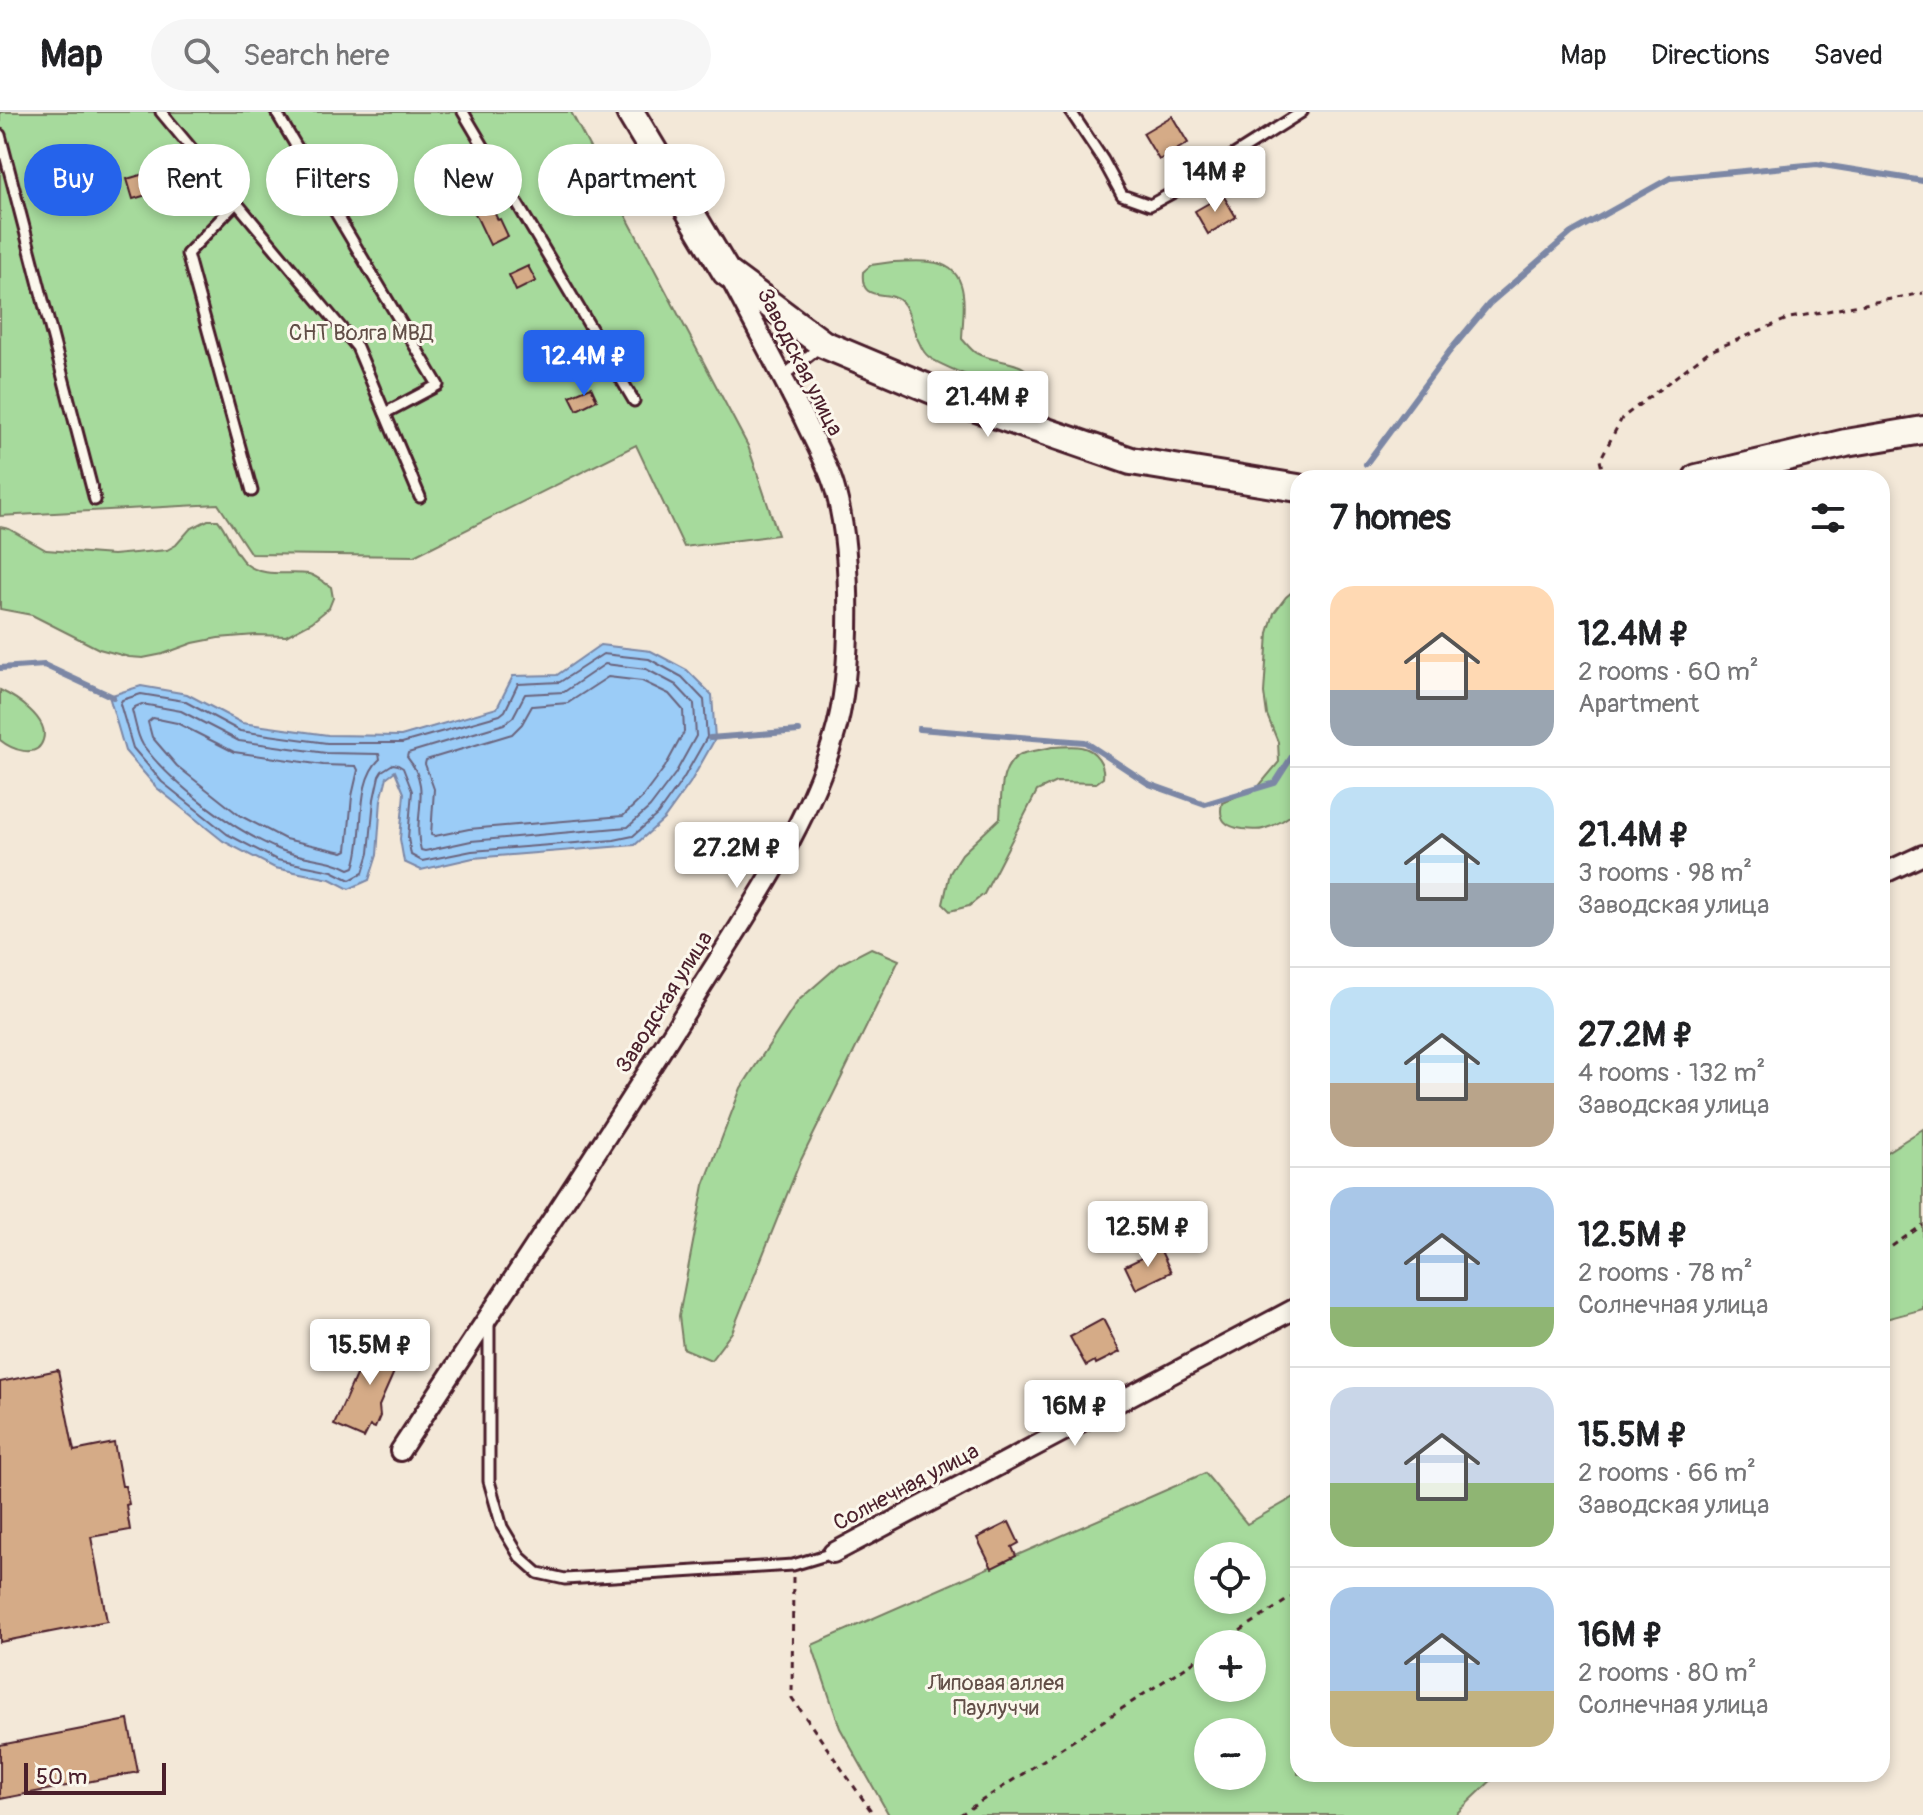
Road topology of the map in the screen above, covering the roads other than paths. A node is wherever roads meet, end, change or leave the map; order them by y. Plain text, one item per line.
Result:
1 (161, 112) edge
2 (276, 112) edge
3 (463, 112) edge
4 (630, 112) edge
5 (1071, 112) edge
6 (1302, 112) edge
7 (0, 135) edge
8 (187, 144) edge
9 (224, 216) edge
10 (247, 216) edge
11 (726, 272) junction
12 (823, 344) junction
13 (783, 376) junction
14 (634, 401) dead end
15 (385, 413) junction
16 (1923, 430) edge
17 (1731, 470) edge
18 (1290, 487) edge
19 (252, 491) dead end
20 (420, 497) dead end
21 (95, 500) dead end
22 (1923, 855) edge
23 (1890, 870) edge
24 (1290, 1311) edge
25 (489, 1316) junction
26 (400, 1451) dead end
27 (833, 1553) joint

1 - 8 lane
2 - 15 lane
3 - 14 lane
4 - 11 street
5 - 6 lane
7 - 21 lane
9 - 19 lane
10 - 15 lane
11 - 12 street
11 - 13 street, Заводская улица
12 - 13 lane
12 - 18 street
13 - 25 street, Заводская улица
15 - 20 lane
16 - 17 street
22 - 23 street
24 - 27 street, Солнечная улица
25 - 26 street, Заводская улица
25 - 27 lane

